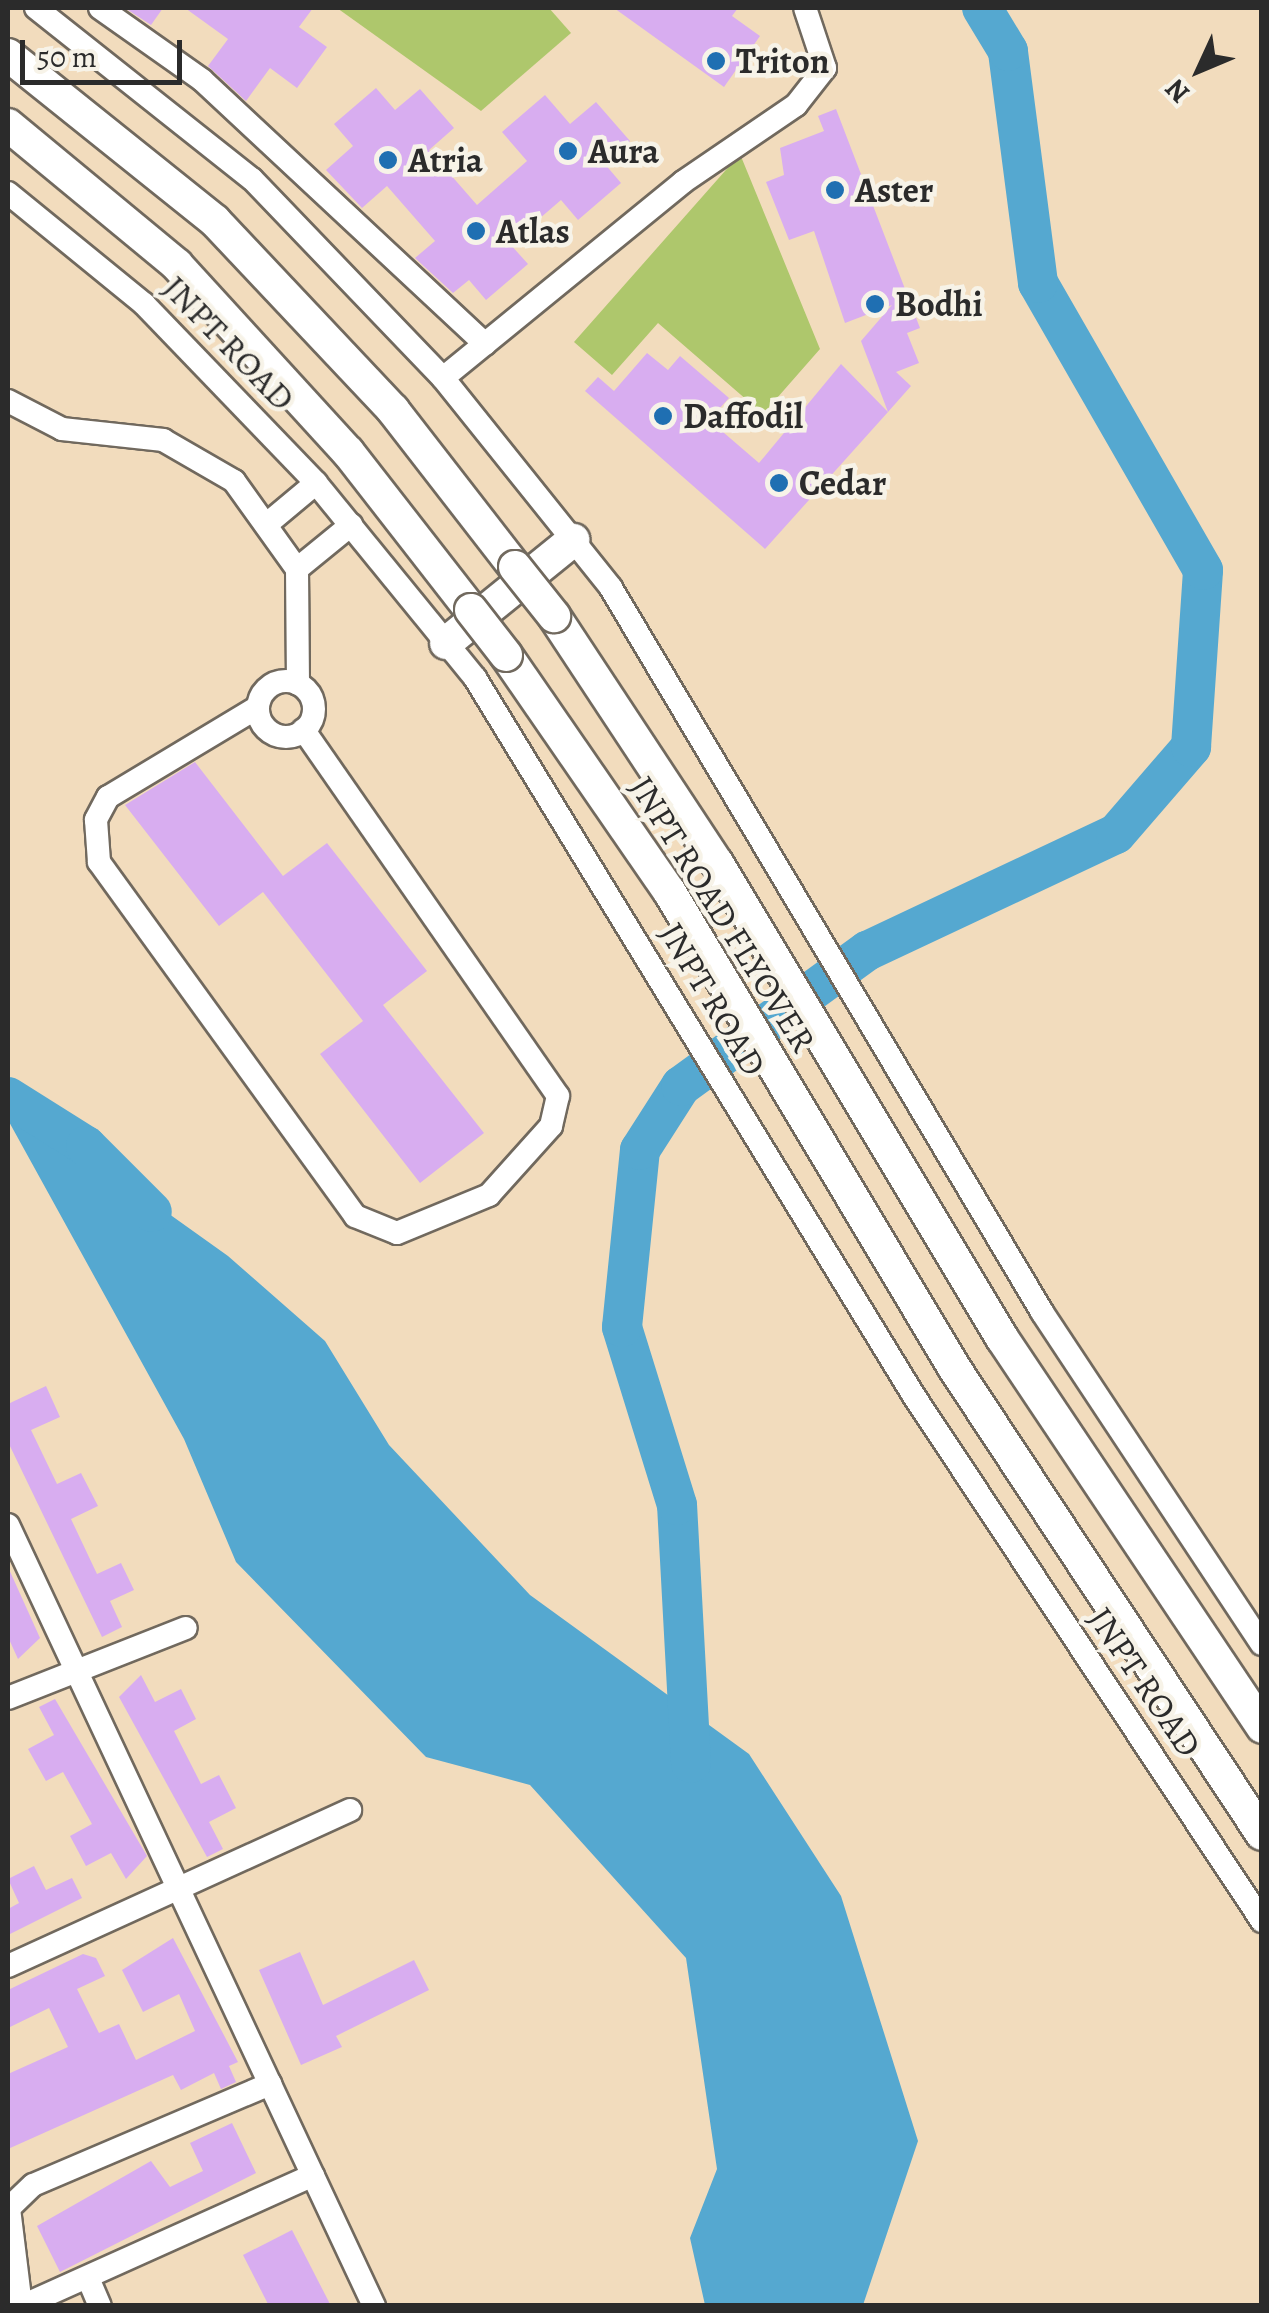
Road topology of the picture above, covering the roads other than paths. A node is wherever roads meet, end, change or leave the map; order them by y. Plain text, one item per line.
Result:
1 (36, 8) edge
2 (100, 8) edge
3 (805, 8) edge
4 (8, 55) edge
5 (8, 126) edge
6 (8, 194) edge
7 (484, 344) junction
8 (444, 378) junction
9 (8, 402) edge
10 (316, 483) junction
11 (267, 524) junction
12 (351, 526) junction
13 (573, 540) junction
14 (297, 569) junction
15 (446, 643) junction
16 (298, 684) junction
17 (258, 707) junction
18 (304, 730) junction
19 (8, 1525) edge
20 (186, 1628) dead end
21 (1262, 1644) edge
22 (74, 1667) junction
23 (8, 1698) edge
24 (1262, 1727) edge
25 (350, 1810) dead end
26 (1262, 1834) edge
27 (179, 1891) junction
28 (1262, 1921) edge
29 (8, 1966) edge
30 (270, 2084) junction
31 (312, 2175) junction
32 (88, 2278) junction
33 (22, 2306) edge
34 (100, 2306) edge
35 (374, 2306) edge

1 - 8 street
2 - 7 street
3 - 7 street
4 - 24 highway, JNPT ROAD FLYOVER, bridge
5 - 26 highway, JNPT ROAD FLYOVER, bridge
6 - 10 street, JNPT ROAD
7 - 8 street
8 - 13 street
9 - 11 street
10 - 11 street
10 - 12 street, JNPT ROAD
11 - 14 street
12 - 14 street
12 - 15 street, JNPT ROAD
13 - 15 highway
13 - 21 street
14 - 16 street
15 - 28 street, JNPT ROAD
16 - 17 street
16 - 18 street
17 - 18 street
17 - 18 street
19 - 22 street
20 - 22 street
22 - 23 street
22 - 27 street
25 - 27 street
27 - 29 street
27 - 30 street
30 - 31 street
30 - 33 street
31 - 32 street
31 - 35 street
32 - 33 street
32 - 34 street

